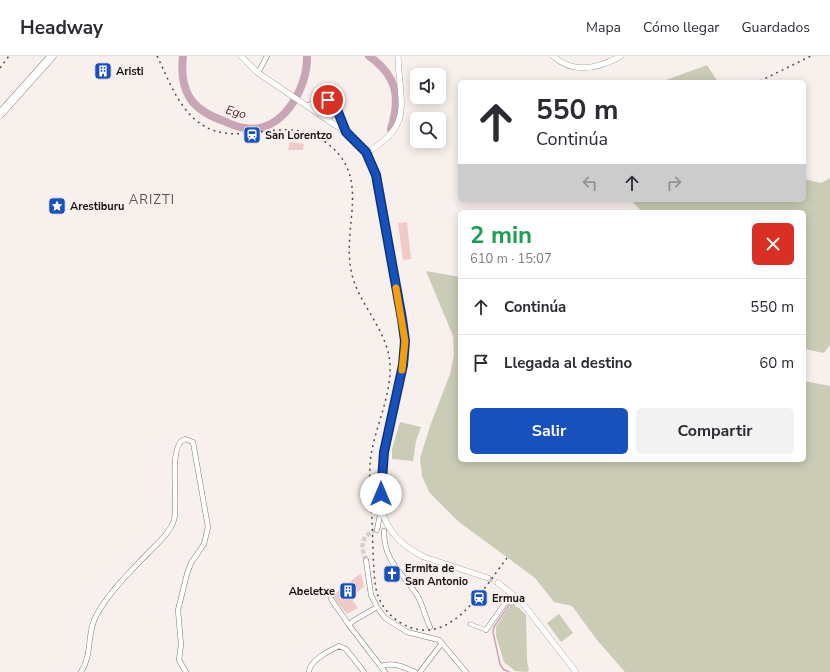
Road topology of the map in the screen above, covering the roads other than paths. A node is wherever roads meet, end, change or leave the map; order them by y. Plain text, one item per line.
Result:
1 (52, 56) edge
2 (240, 56) edge
3 (267, 56) edge
4 (398, 56) edge
5 (553, 56) edge
6 (622, 56) edge
7 (258, 73) junction
8 (326, 101) junction
9 (308, 105) junction
10 (335, 108) junction
11 (0, 114) edge
12 (322, 115) junction
13 (328, 119) junction
14 (346, 132) junction
15 (366, 152) junction
16 (382, 504) junction
17 (377, 529) junction
18 (384, 531) junction
19 (394, 534) junction
20 (366, 560) tunnel mouth
21 (488, 578) tunnel mouth
22 (498, 582) tunnel mouth
23 (519, 598) junction
24 (331, 599) dead end
25 (376, 607) junction
26 (470, 624) dead end
27 (349, 625) junction
28 (430, 627) dead end
29 (486, 630) joint
30 (442, 643) junction
31 (381, 666) junction
32 (462, 670) edge
33 (81, 672) edge
34 (186, 672) edge
35 (309, 672) edge
36 (364, 672) edge
37 (385, 672) edge
38 (415, 672) edge
39 (420, 672) edge
40 (466, 672) edge
41 (576, 672) edge

1 - 11 highway
2 - 7 street
3 - 7 street
4 - 15 street
5 - 6 street
7 - 9 street
8 - 9 street
8 - 10 street
8 - 12 street
9 - 12 street
10 - 13 street
10 - 14 street
12 - 13 street
13 - 14 street
14 - 15 street
15 - 16 street
16 - 17 street
16 - 19 street
17 - 18 street
17 - 19 street
18 - 19 street
18 - 28 street
19 - 21 street
20 - 25 street
22 - 23 street
23 - 29 street
23 - 41 street
24 - 27 street
25 - 27 street
25 - 30 street
26 - 29 street
27 - 31 street
30 - 32 street
30 - 39 street
31 - 37 street
31 - 38 street
32 - 40 street
33 - 34 street
35 - 36 street

